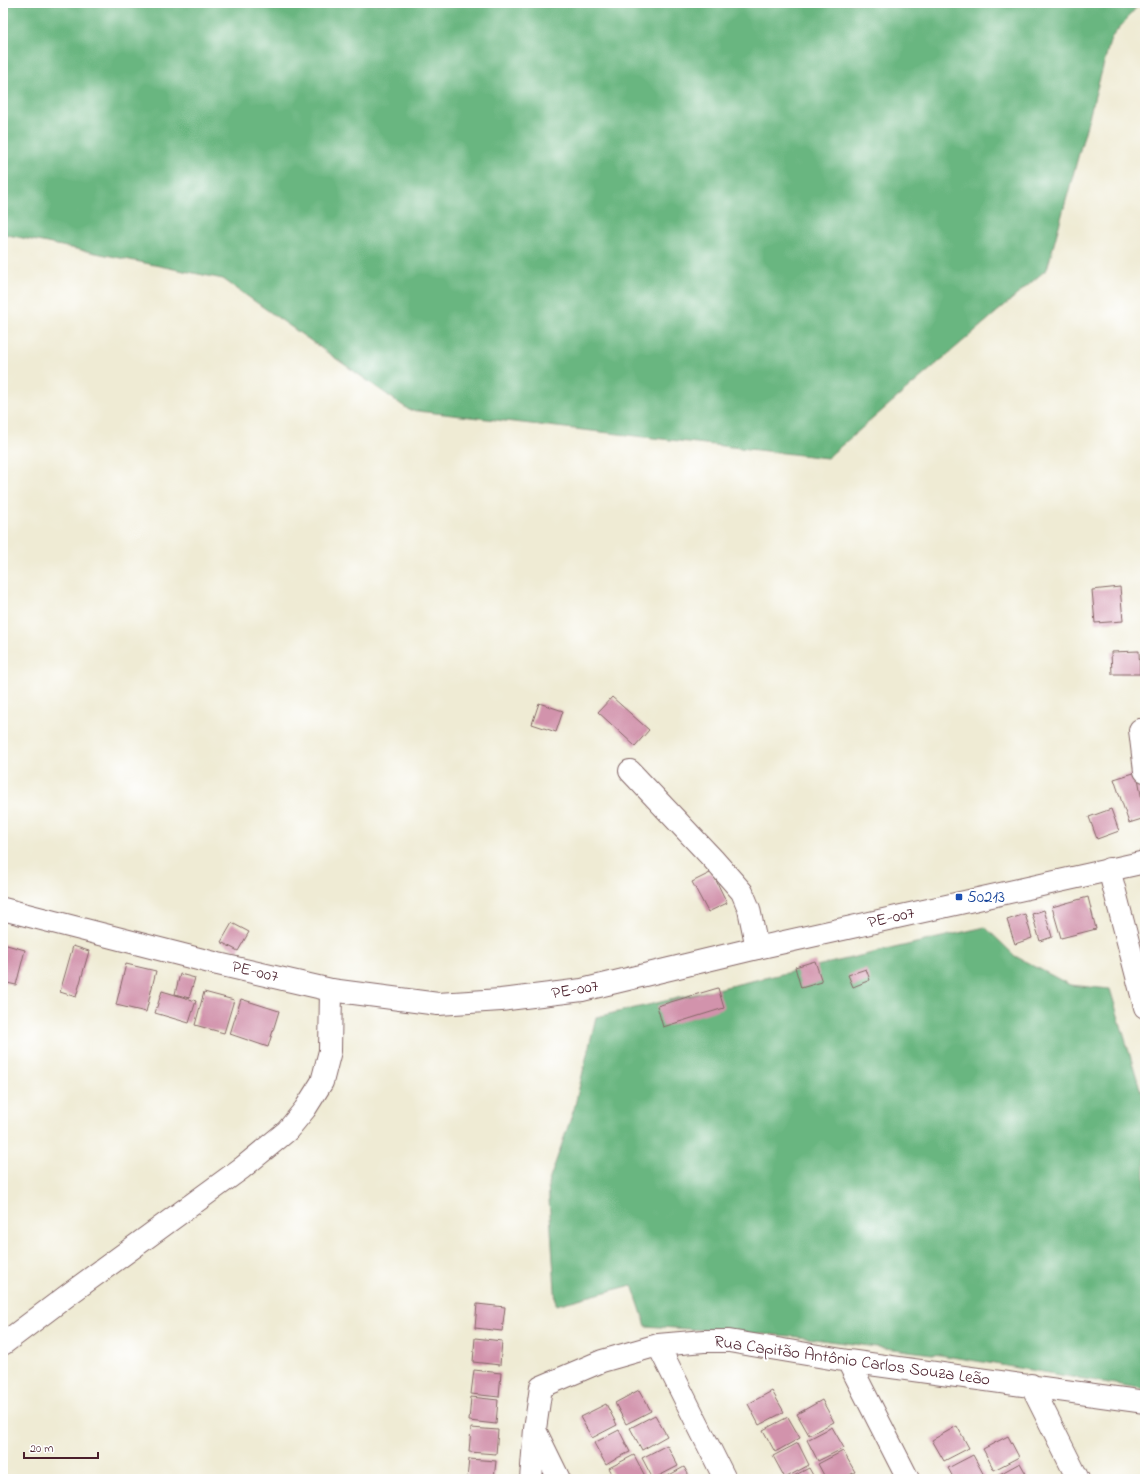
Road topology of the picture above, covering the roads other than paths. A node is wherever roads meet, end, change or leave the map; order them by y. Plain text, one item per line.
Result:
1 (1140, 730) dead end
2 (630, 770) dead end
3 (1145, 771) edge
4 (1145, 862) edge
5 (1109, 869) junction
6 (3, 909) edge
7 (757, 948) junction
8 (331, 990) junction
9 (1145, 1007) edge
10 (3, 1344) edge
11 (658, 1345) junction
12 (848, 1361) junction
13 (1031, 1385) junction
14 (1145, 1402) edge
15 (535, 1429) junction
16 (531, 1479) edge
17 (559, 1479) edge
18 (725, 1479) edge
19 (908, 1479) edge
20 (1078, 1479) edge

1 - 3 street
2 - 7 street
4 - 5 street, PE-007 / PE-007
5 - 7 street, PE-007 / PE-007
5 - 9 street
6 - 8 street, PE-007 / PE-007
7 - 8 street, PE-007 / PE-007
8 - 10 street
11 - 12 street, Rua Capitão Antônio Carlos Souza Leão
11 - 15 street, Rua Capitão Antônio Carlos Souza Leão
11 - 18 street
12 - 13 street, Rua Capitão Antônio Carlos Souza Leão
12 - 19 street
13 - 14 street, Rua Capitão Antônio Carlos Souza Leão
13 - 20 street
15 - 16 street
15 - 17 street

